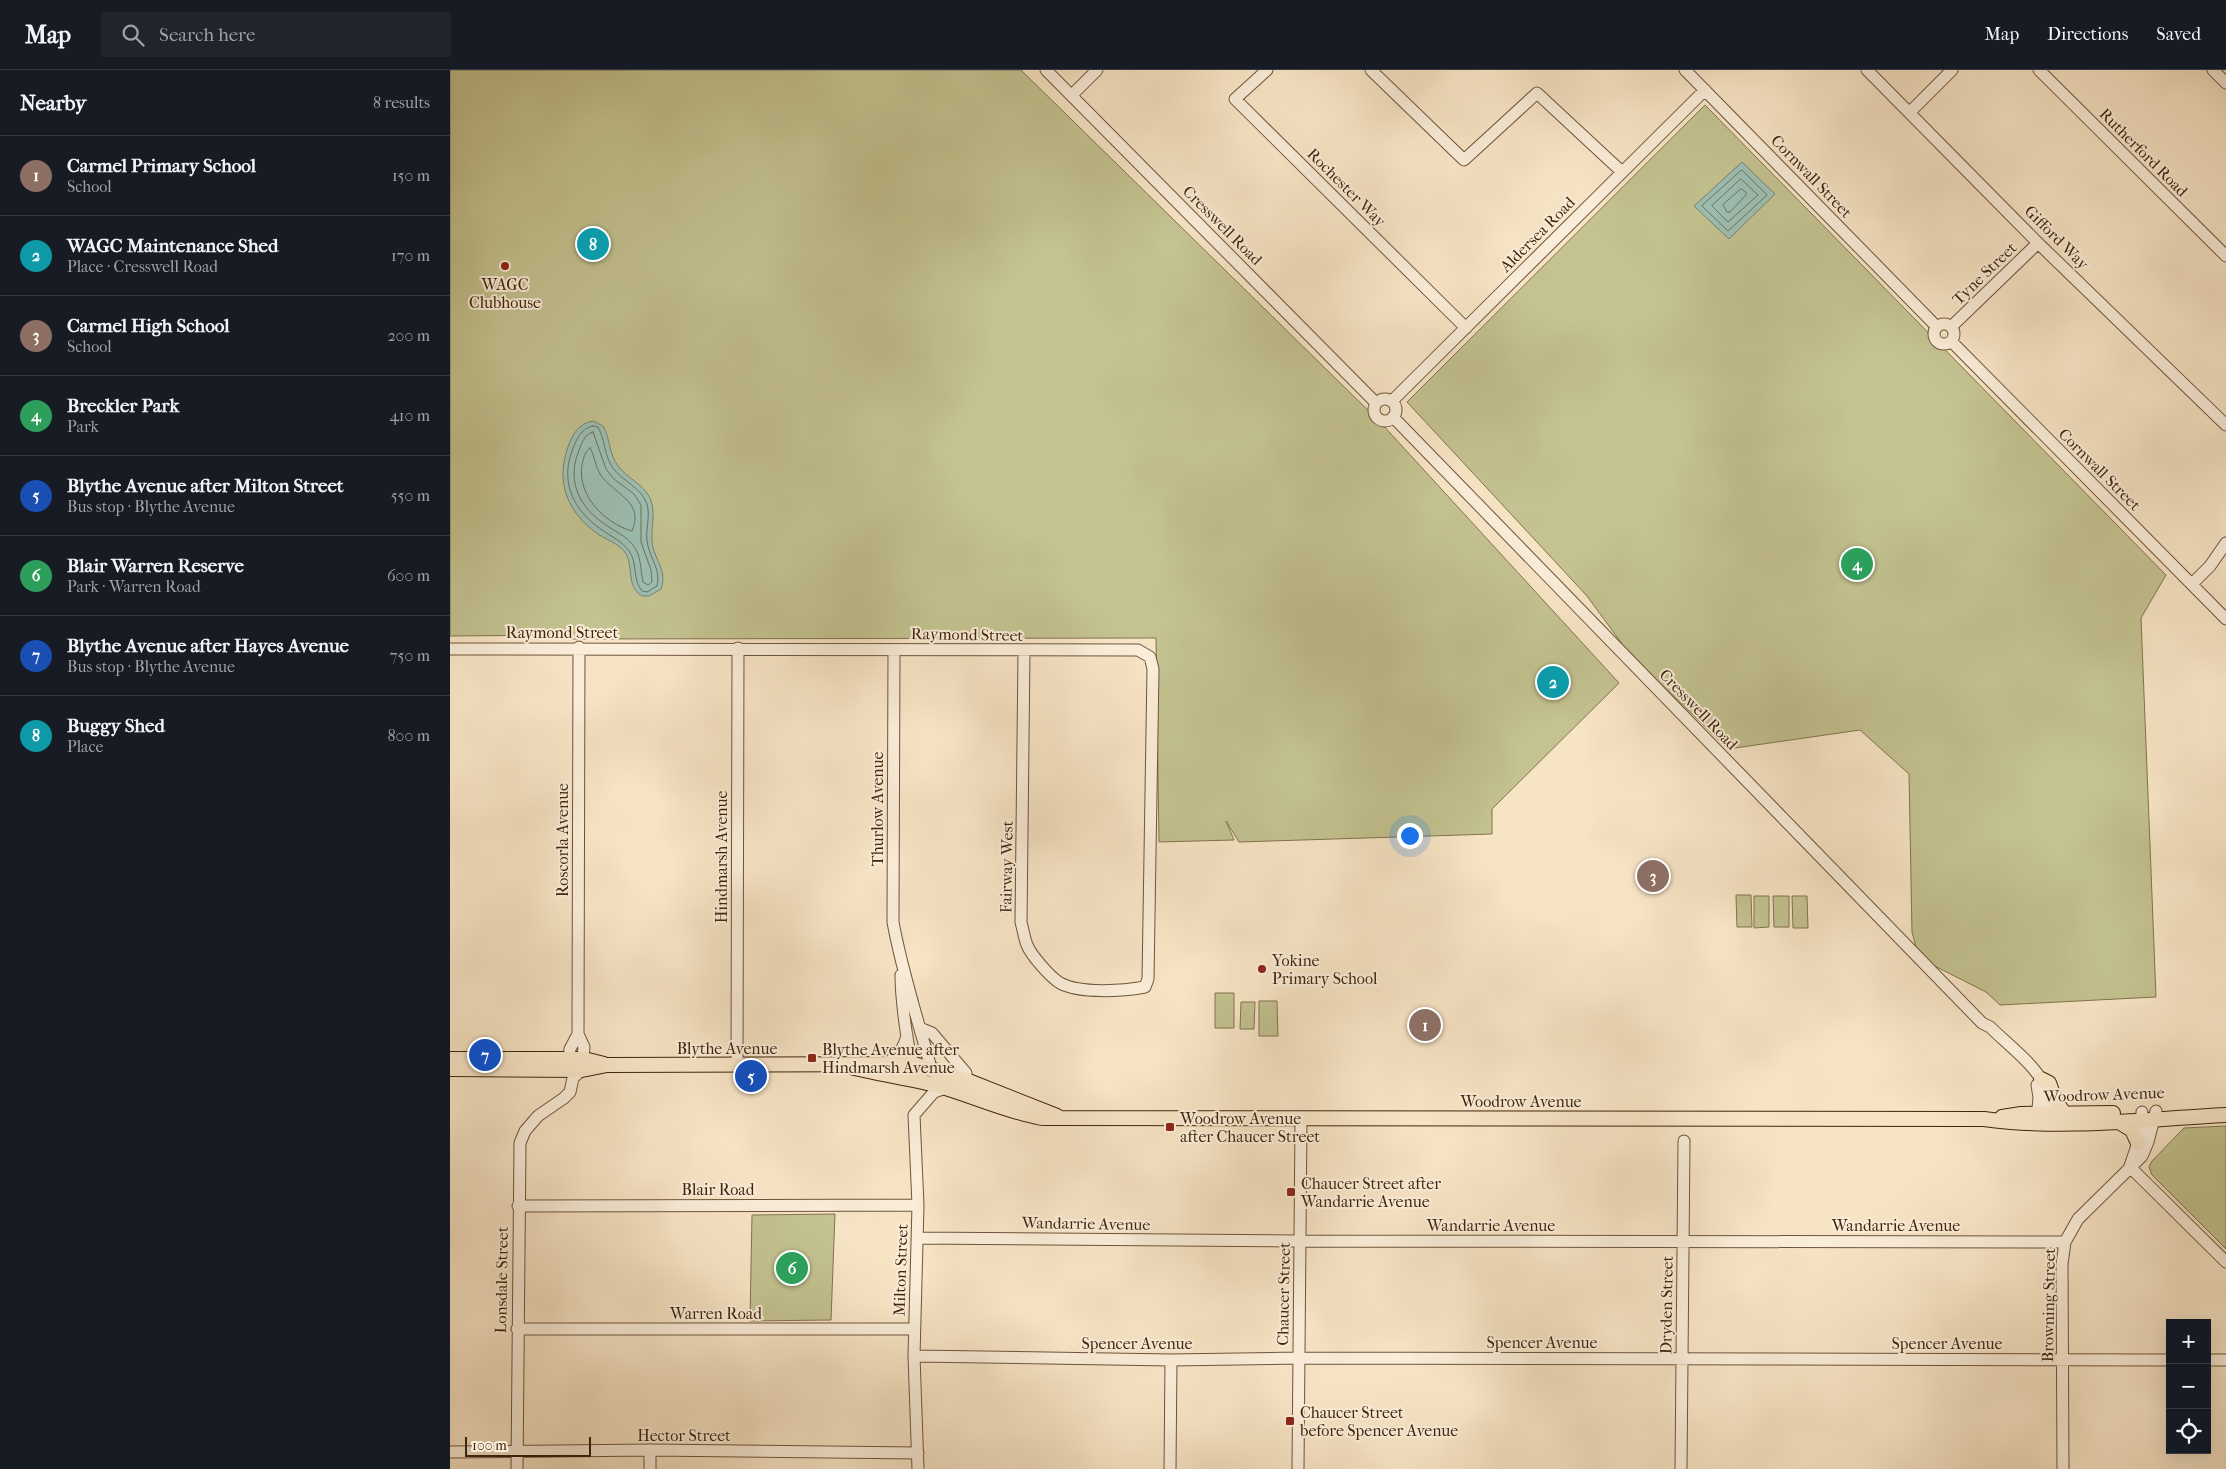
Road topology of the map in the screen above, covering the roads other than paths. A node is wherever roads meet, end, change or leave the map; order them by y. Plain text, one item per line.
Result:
1 (1046, 70) edge
2 (1097, 70) edge
3 (1266, 70) edge
4 (1371, 70) edge
5 (1685, 70) edge
6 (1867, 70) edge
7 (1952, 70) edge
8 (2039, 70) edge
9 (2213, 70) edge
10 (2226, 83) edge
11 (1705, 90) junction
12 (1072, 95) junction
13 (1910, 112) junction
14 (1622, 172) junction
15 (2038, 243) junction
16 (2226, 256) edge
17 (1937, 327) junction
18 (1951, 327) junction
19 (1466, 328) junction
20 (1952, 342) junction
21 (1392, 401) junction
22 (1376, 403) junction
23 (1394, 417) junction
24 (2226, 425) edge
25 (2226, 543) edge
26 (2192, 584) junction
27 (2226, 619) edge
28 (450, 648) edge
29 (579, 648) junction
30 (738, 648) junction
31 (894, 650) junction
32 (1024, 652) junction
33 (902, 967) junction
34 (1145, 987) joint
35 (1982, 1023) junction
36 (920, 1028) junction
37 (578, 1034) junction
38 (908, 1034) junction
39 (450, 1059) edge
40 (887, 1063) junction
41 (568, 1064) junction
42 (583, 1064) junction
43 (914, 1064) junction
44 (737, 1065) junction
45 (848, 1066) junction
46 (931, 1068) junction
47 (450, 1069) edge
48 (2041, 1079) junction
49 (966, 1080) junction
50 (927, 1083) junction
51 (946, 1088) junction
52 (552, 1104) junction
53 (2226, 1106) edge
54 (2065, 1114) junction
55 (2148, 1116) junction
56 (2226, 1116) edge
57 (1059, 1117) junction
58 (2042, 1119) junction
59 (1301, 1120) junction
60 (2119, 1122) junction
61 (1684, 1141) dead end
62 (2138, 1143) junction
63 (2130, 1167) junction
64 (918, 1205) junction
65 (518, 1206) junction
66 (917, 1238) junction
67 (1300, 1241) junction
68 (1683, 1242) junction
69 (2065, 1242) junction
70 (2226, 1262) edge
71 (517, 1329) junction
72 (914, 1329) junction
73 (914, 1356) junction
74 (1298, 1358) junction
75 (1682, 1358) junction
76 (1171, 1360) junction
77 (2063, 1360) junction
78 (2166, 1360) edge
79 (2211, 1360) edge
80 (2226, 1360) edge
81 (650, 1450) junction
82 (450, 1452) edge
83 (516, 1452) junction
84 (918, 1453) junction
85 (517, 1469) edge
86 (650, 1469) edge
87 (918, 1469) edge
88 (1170, 1469) edge
89 (1298, 1469) edge
90 (1681, 1469) edge
91 (2063, 1469) edge

1 - 12 street, Cresswell Road
2 - 12 street
3 - 19 street, Rochester Way
4 - 14 street
5 - 11 street, Cornwall Street
6 - 13 street, Gifford Way
7 - 13 street
8 - 16 street, Rutherford Road
9 - 10 street
11 - 14 street, Aldersea Road
11 - 17 street, Cornwall Street
12 - 22 street, Cresswell Road
13 - 15 street, Gifford Way
14 - 19 street, Aldersea Road
15 - 18 street, Tyne Street
15 - 24 street, Gifford Way
17 - 18 street
17 - 20 street
18 - 20 street
19 - 21 street, Aldersea Road
20 - 26 street, Cornwall Street
21 - 22 street
21 - 23 street
22 - 23 street, Cresswell Road
23 - 35 street, Cresswell Road
25 - 26 street
26 - 27 street, Cornwall Street
28 - 29 street, Raymond Street
29 - 30 street, Raymond Street
29 - 37 street, Roscorla Avenue
30 - 31 street, Raymond Street
30 - 44 street, Hindmarsh Avenue
31 - 32 street, Raymond Street
31 - 33 street, Thurlow Avenue
32 - 34 street, Fairway West
32 - 34 street, Raymond Street
33 - 36 street, Thurlow Avenue
33 - 38 street, Thurlow Avenue
35 - 48 street, Cresswell Road
35 - 58 street, Cresswell Road
36 - 46 street, Thurlow Avenue
36 - 49 street
37 - 41 street, Roscorla Avenue
37 - 42 street, Roscorla Avenue
38 - 40 street
38 - 43 street, Thurlow Avenue
39 - 41 main road, Blythe Avenue
40 - 43 main road, Blythe Avenue
40 - 45 main road, Blythe Avenue
41 - 42 main road, Blythe Avenue
41 - 47 main road, Blythe Avenue
41 - 52 street, Lonsdale Street
42 - 44 main road, Blythe Avenue
42 - 52 street, Lonsdale Street
43 - 46 main road, Blythe Avenue
43 - 50 street, Thurlow Avenue
44 - 45 main road, Blythe Avenue
45 - 50 main road, Blythe Avenue
46 - 49 main road, Blythe Avenue
48 - 54 main road
48 - 58 street, Cresswell Road
49 - 57 main road, Woodrow Avenue
50 - 51 main road, Blythe Avenue
51 - 57 main road, Woodrow Avenue
51 - 64 street, Milton Street
52 - 65 street, Lonsdale Street
53 - 55 main road, Woodrow Avenue
54 - 55 main road, Woodrow Avenue
54 - 58 main road, Woodrow Avenue
55 - 56 main road, Woodrow Avenue
55 - 60 main road, Woodrow Avenue
55 - 62 street, Browning Street
55 - 63 street, Browning Street
57 - 59 main road, Woodrow Avenue
58 - 59 main road, Woodrow Avenue
58 - 60 main road, Woodrow Avenue
59 - 67 street, Chaucer Street
60 - 62 main road
61 - 68 street, Dryden Street
62 - 63 street, Browning Street
63 - 69 street, Browning Street
63 - 70 street
64 - 65 street, Blair Road
64 - 66 street, Milton Street
65 - 71 street, Lonsdale Street
66 - 67 street, Wandarrie Avenue
66 - 72 street, Milton Street
67 - 68 street, Wandarrie Avenue
67 - 74 street, Chaucer Street
68 - 69 street, Wandarrie Avenue
68 - 75 street, Dryden Street
69 - 77 street, Browning Street
71 - 72 street, Warren Road
71 - 83 street, Lonsdale Street
72 - 73 street, Milton Street
73 - 76 street, Spencer Avenue
73 - 84 street, Milton Street
74 - 75 street, Spencer Avenue
74 - 76 street, Spencer Avenue
74 - 89 street, Chaucer Street
75 - 77 street, Spencer Avenue
75 - 90 street, Dryden Street
76 - 88 street
77 - 78 street, Spencer Avenue
77 - 91 street, Browning Street
79 - 80 street
81 - 83 street, Hector Street
81 - 84 street, Hector Street
81 - 86 street
82 - 83 street, Hector Street
83 - 85 street, Lonsdale Street
84 - 87 street, Milton Street

